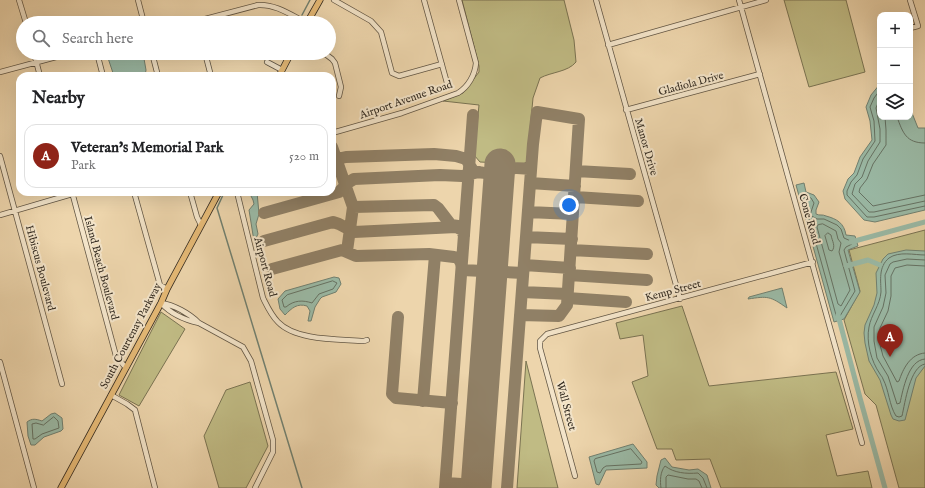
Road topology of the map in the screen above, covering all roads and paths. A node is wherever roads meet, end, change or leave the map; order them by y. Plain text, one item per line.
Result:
1 (20, 0) edge
2 (138, 0) edge
3 (320, 0) edge
4 (334, 0) edge
5 (424, 0) edge
6 (459, 0) edge
7 (596, 0) edge
8 (739, 0) edge
9 (766, 0) edge
10 (910, 0) edge
11 (741, 8) junction
12 (24, 16) edge
13 (142, 16) edge
14 (218, 16) edge
15 (293, 16) edge
16 (311, 16) edge
17 (913, 27) edge
18 (608, 45) junction
19 (44, 60) edge
20 (99, 60) edge
21 (154, 60) edge
22 (207, 60) edge
23 (287, 60) edge
24 (333, 60) edge
25 (36, 62) junction
26 (267, 62) dead end
27 (442, 64) junction
28 (282, 70) joint
29 (0, 72) edge
30 (39, 72) edge
31 (102, 72) edge
32 (157, 72) edge
33 (210, 72) edge
34 (760, 74) junction
35 (447, 83) dead end
36 (339, 96) dead end
37 (626, 110) junction
38 (336, 132) edge
39 (0, 156) edge
40 (62, 196) edge
41 (73, 196) edge
42 (135, 196) edge
43 (191, 196) edge
44 (217, 196) edge
45 (238, 196) edge
46 (15, 210) junction
47 (0, 215) edge
48 (201, 225) junction
49 (812, 262) junction
50 (167, 289) junction
51 (680, 299) junction
52 (161, 303) junction
53 (367, 340) dead end
54 (540, 341) joint
55 (0, 362) edge
56 (126, 368) junction
57 (62, 384) dead end
58 (111, 395) junction
59 (862, 443) dead end
60 (576, 476) dead end
61 (34, 488) edge
62 (61, 488) edge
63 (155, 488) edge
64 (255, 488) edge

1 - 12 street
2 - 13 street
3 - 16 main road
4 - 27 street
5 - 27 street
6 - 38 street, Airport Avenue Road
7 - 18 street, Manor Drive
8 - 11 street, Cone Road
9 - 11 street
10 - 17 street
11 - 18 street
11 - 34 street, Cone Road
14 - 15 street
18 - 37 street, Manor Drive
19 - 25 street
20 - 31 street
21 - 32 street
22 - 33 street
23 - 28 main road
24 - 36 street
25 - 29 street
25 - 30 street
26 - 28 street
27 - 35 street
34 - 37 street, Gladiola Drive
34 - 49 street, Cone Road
37 - 51 street, Manor Drive
39 - 46 street, Hibiscus Boulevard
40 - 46 street
41 - 56 street, Island Beach Boulevard
42 - 50 street
43 - 48 street
44 - 48 main road, South Courtenay Parkway
45 - 53 street, Airport Road
46 - 47 street
46 - 57 street, Hibiscus Boulevard
48 - 50 main road, South Courtenay Parkway
49 - 51 street, Kemp Street
49 - 59 street, Cone Road
50 - 52 main road, South Courtenay Parkway
51 - 54 street, Kemp Street
52 - 56 main road, South Courtenay Parkway
52 - 64 street
54 - 60 street, Wall Street
55 - 61 street
56 - 58 main road, South Courtenay Parkway
58 - 62 main road, South Courtenay Parkway
58 - 63 street

